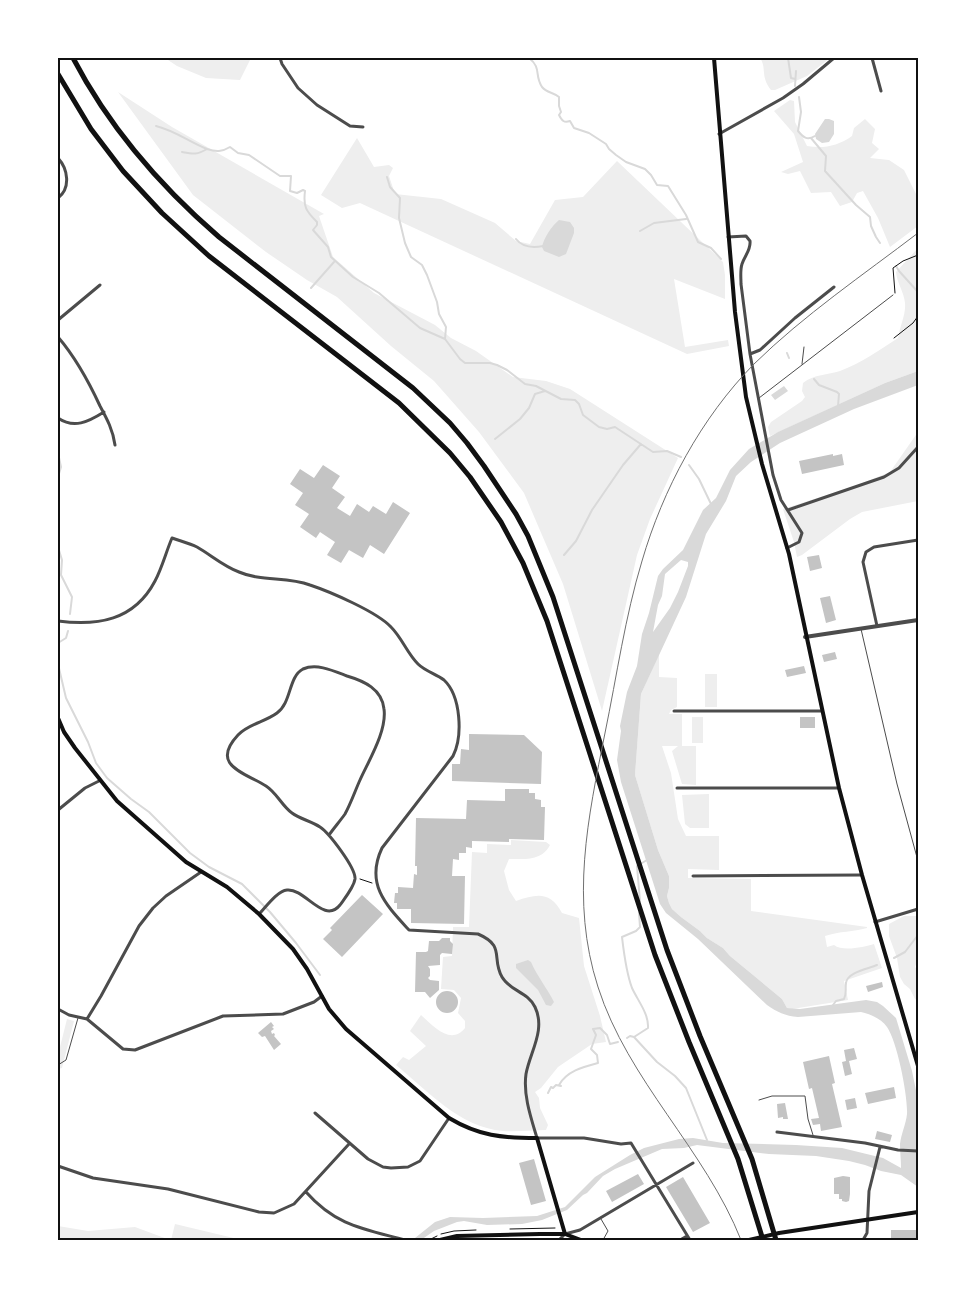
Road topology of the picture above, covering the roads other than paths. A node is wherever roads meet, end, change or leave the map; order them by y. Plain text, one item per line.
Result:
1 (73, 58) edge
2 (280, 58) edge
3 (714, 58) edge
4 (834, 58) edge
5 (872, 58) edge
6 (58, 74) edge
7 (881, 90) dead end
8 (363, 127) dead end
9 (720, 134) junction
10 (58, 158) edge
11 (58, 198) edge
12 (728, 237) junction
13 (100, 285) dead end
14 (834, 287) dead end
15 (893, 295) dead end
16 (58, 320) edge
17 (58, 337) edge
18 (804, 347) dead end
19 (750, 354) junction
20 (802, 366) junction
21 (758, 399) junction
22 (104, 412) junction
23 (58, 418) edge
24 (115, 445) dead end
25 (918, 447) edge
26 (788, 510) junction
27 (918, 540) edge
28 (787, 548) junction
29 (918, 620) edge
30 (58, 621) edge
31 (877, 626) junction
32 (861, 628) junction
33 (806, 637) junction
34 (674, 711) dead end
35 (822, 712) junction
36 (58, 718) edge
37 (99, 780) junction
38 (677, 788) dead end
39 (839, 788) junction
40 (58, 810) edge
41 (328, 835) junction
42 (918, 861) edge
43 (201, 872) junction
44 (862, 875) junction
45 (693, 876) dead end
46 (918, 909) edge
47 (259, 914) junction
48 (875, 922) junction
49 (322, 996) junction
50 (58, 1009) edge
51 (78, 1018) junction
52 (86, 1019) junction
53 (58, 1065) edge
54 (918, 1066) edge
55 (759, 1100) dead end
56 (315, 1112) dead end
57 (448, 1118) junction
58 (777, 1132) dead end
59 (813, 1136) junction
60 (537, 1138) junction
61 (349, 1144) junction
62 (880, 1146) junction
63 (918, 1150) edge
64 (693, 1163) dead end
65 (58, 1166) edge
66 (656, 1186) junction
67 (306, 1192) junction
68 (918, 1212) edge
69 (600, 1218) junction
70 (565, 1234) junction
71 (687, 1236) junction
72 (404, 1240) edge
73 (440, 1240) edge
74 (559, 1240) edge
75 (581, 1240) edge
76 (603, 1240) edge
77 (680, 1240) edge
78 (690, 1240) edge
79 (749, 1240) edge
80 (763, 1240) edge
81 (776, 1240) edge
82 (863, 1240) edge

1 - 81 highway
2 - 8 street
3 - 9 main road
4 - 9 street
5 - 7 street
6 - 80 highway
9 - 12 main road
10 - 11 street
12 - 19 street
12 - 28 main road
13 - 16 street
14 - 19 street
15 - 20 lane
17 - 22 street
18 - 20 lane
19 - 21 street
20 - 21 lane
21 - 26 street
22 - 23 street
22 - 24 street
25 - 26 street
26 - 28 street
27 - 31 street
28 - 33 main road
29 - 31 street
30 - 60 street
31 - 32 street
32 - 33 street
32 - 42 lane
33 - 35 main road
34 - 35 street
35 - 39 main road
36 - 37 main road
37 - 40 street
37 - 43 main road
38 - 39 street
39 - 44 main road
41 - 41 street
41 - 47 street
43 - 47 main road
43 - 52 street
44 - 45 street
44 - 48 main road
46 - 48 street
47 - 49 main road
48 - 54 main road
49 - 52 street
49 - 57 main road
50 - 51 street
51 - 52 street
51 - 53 lane
55 - 59 lane
56 - 61 street
57 - 60 main road
57 - 61 street
58 - 59 street
59 - 62 street
60 - 66 street
60 - 70 main road
61 - 67 street
62 - 63 street
62 - 82 street
64 - 66 street
65 - 67 street
66 - 69 street
66 - 71 street
67 - 72 street
68 - 79 main road
69 - 70 street
69 - 76 lane
70 - 73 main road
70 - 74 street
70 - 75 main road
71 - 77 street
71 - 78 street

